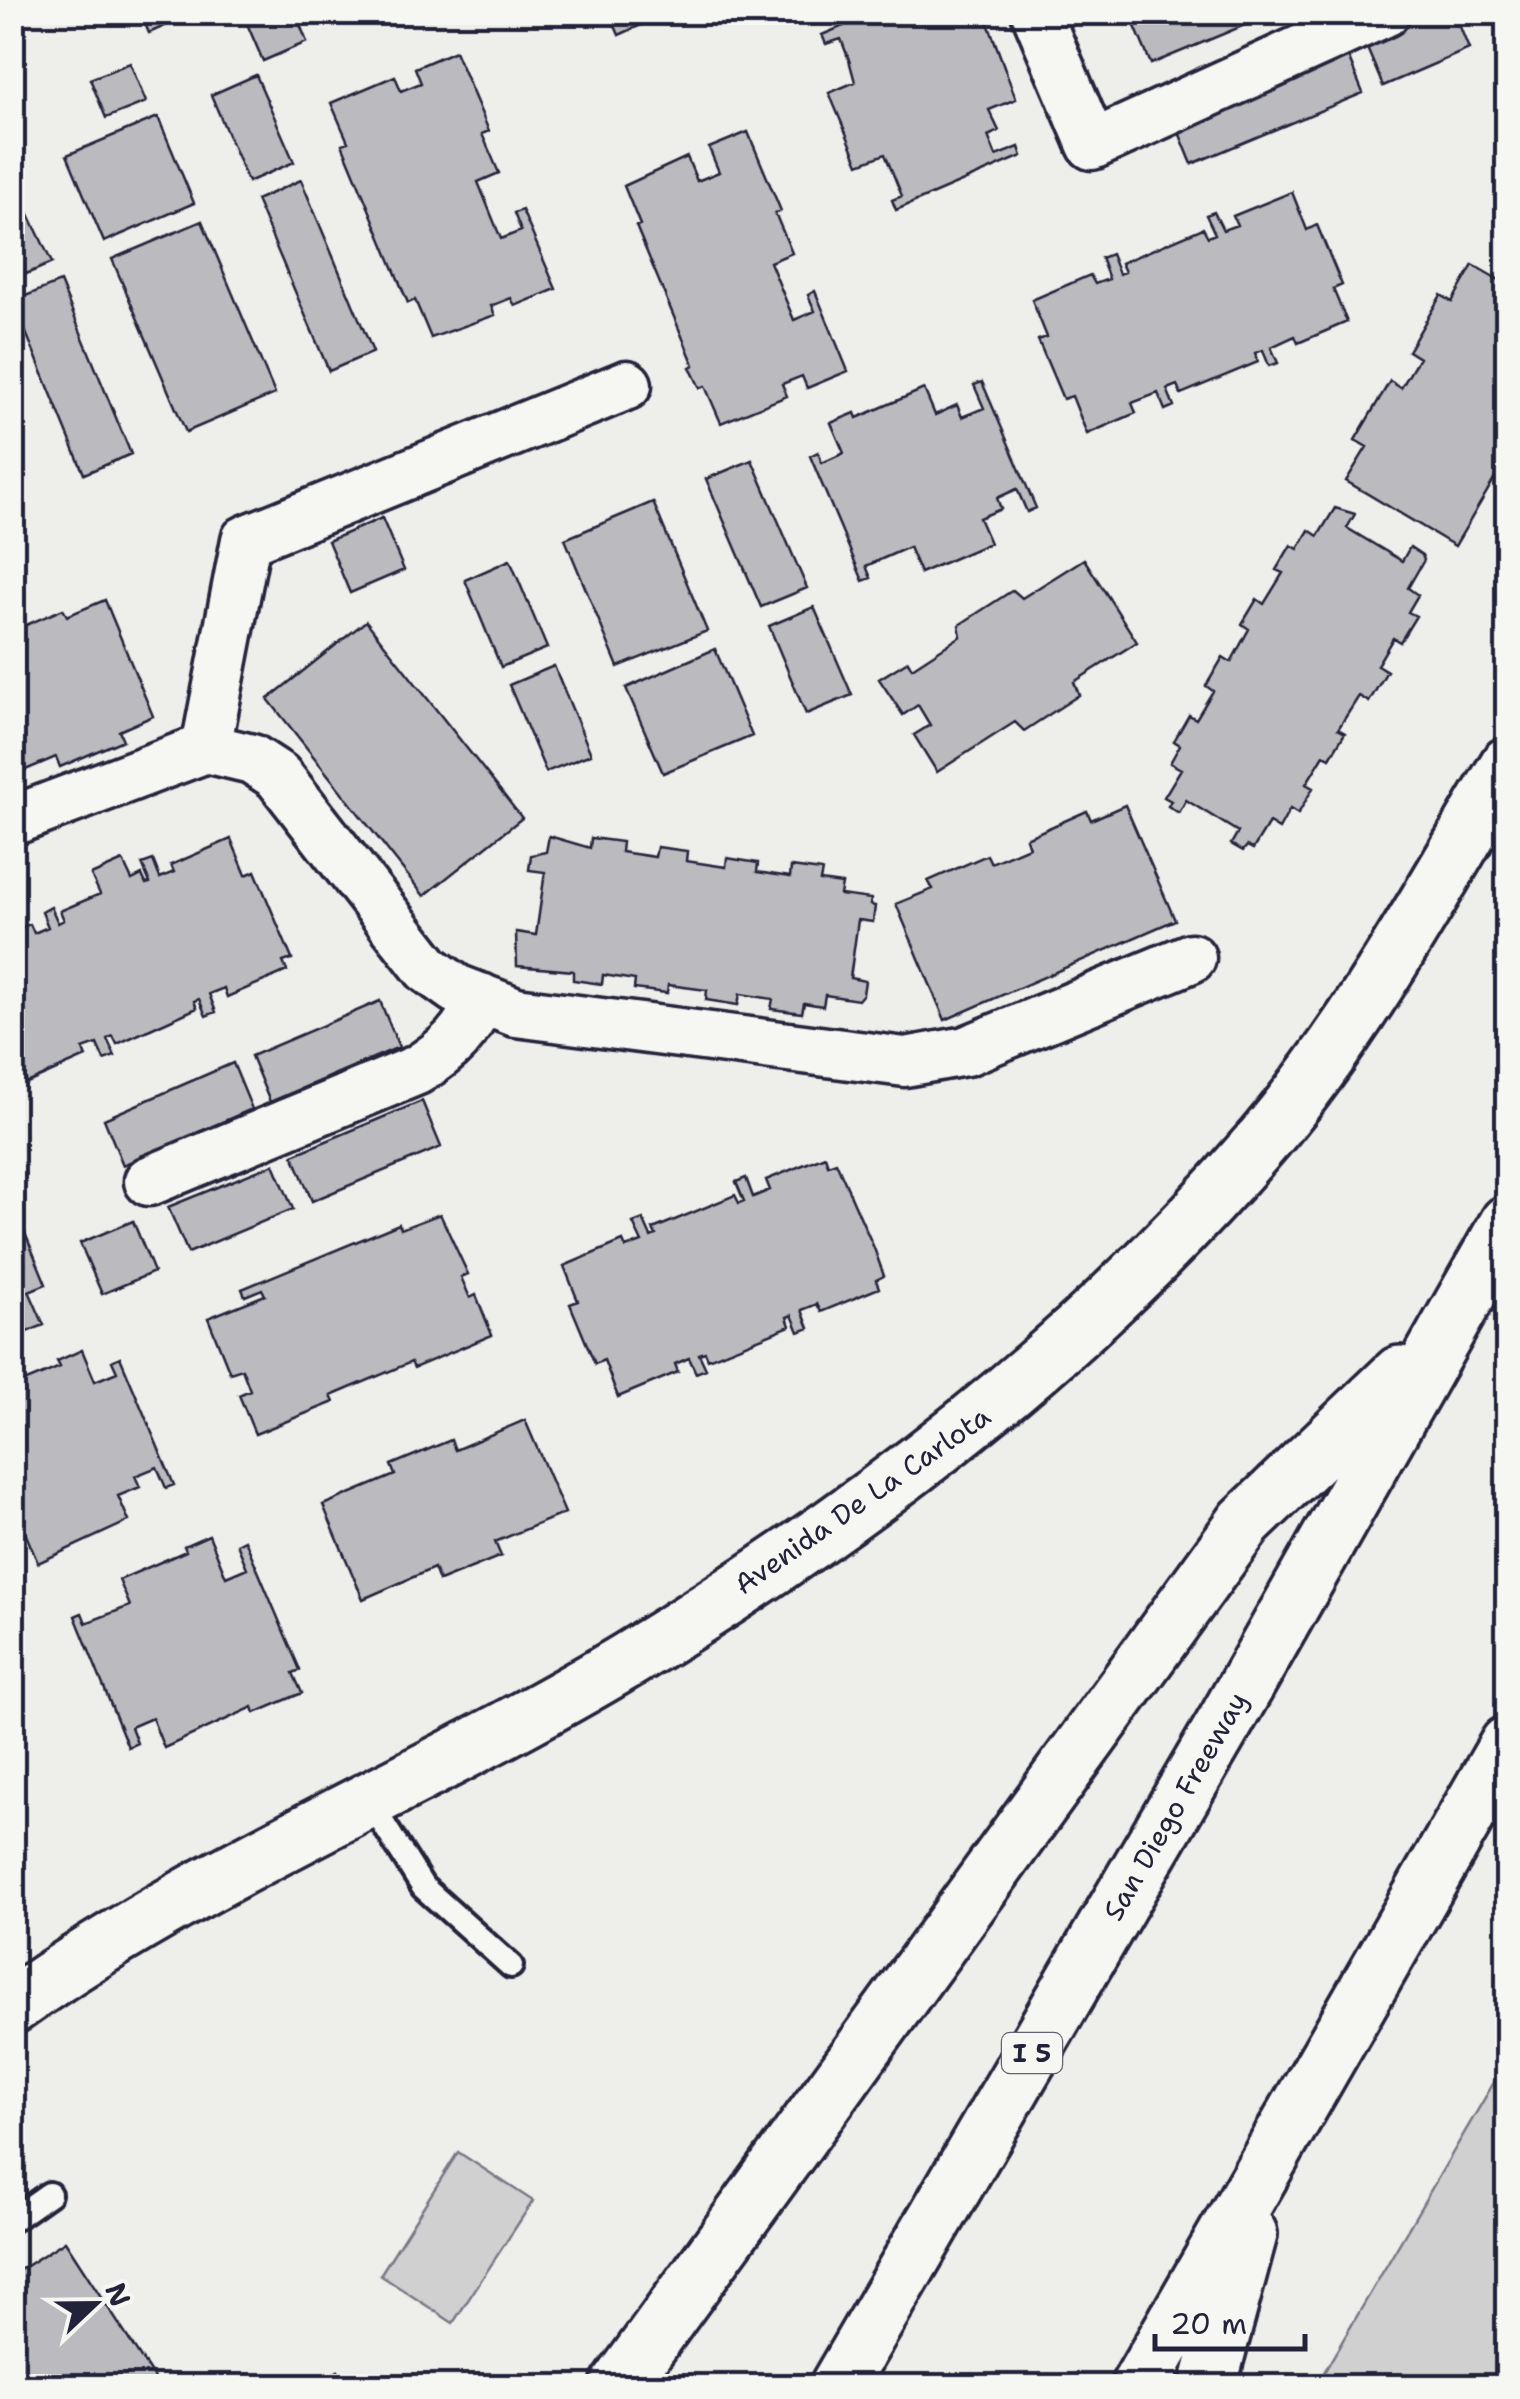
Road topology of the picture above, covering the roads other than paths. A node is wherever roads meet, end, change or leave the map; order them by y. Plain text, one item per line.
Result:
1 (1036, 12) edge
2 (1386, 12) edge
3 (627, 385) dead end
4 (206, 748) junction
5 (1508, 765) edge
6 (12, 821) edge
7 (1190, 958) dead end
8 (482, 998) junction
9 (149, 1182) dead end
10 (1508, 1223) edge
11 (1442, 1334) junction
12 (1508, 1744) edge
13 (369, 1802) junction
14 (510, 1966) dead end
15 (12, 2006) edge
16 (1269, 2159) junction
17 (49, 2194) dead end
18 (12, 2220) edge
19 (620, 2386) edge
20 (838, 2386) edge
21 (1139, 2386) edge
22 (1208, 2386) edge

1 - 2 street
3 - 4 street
4 - 6 street
4 - 8 street
5 - 13 main road, Avenida De La Carlota
7 - 8 street
8 - 9 street
10 - 11 main road, San Diego Freeway / I 5
11 - 19 main road
11 - 20 main road, San Diego Freeway / I 5
12 - 16 main road
13 - 14 lane
13 - 15 main road, Avenida De La Carlota
16 - 21 main road
16 - 22 main road
17 - 18 lane

